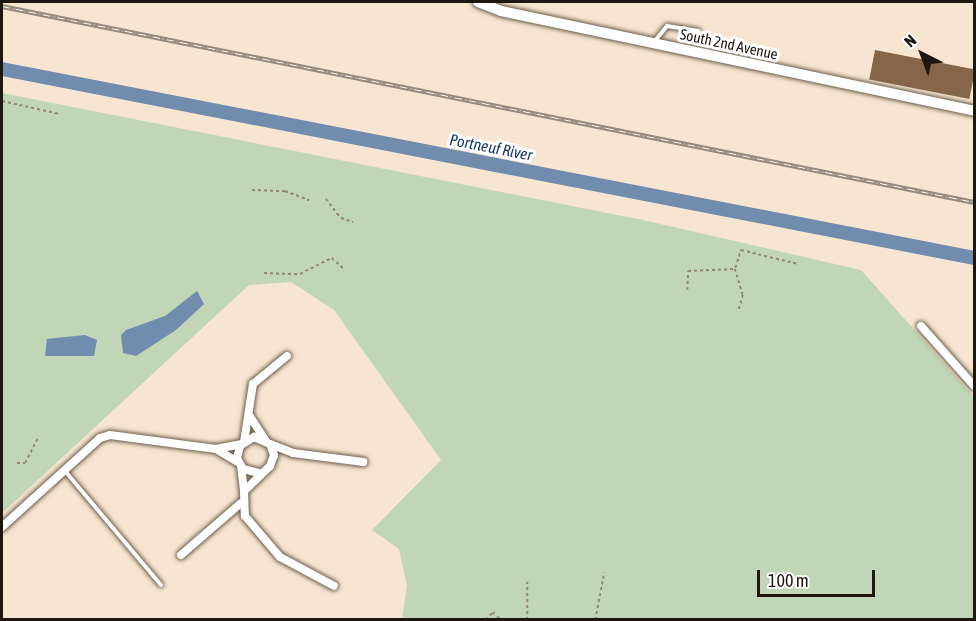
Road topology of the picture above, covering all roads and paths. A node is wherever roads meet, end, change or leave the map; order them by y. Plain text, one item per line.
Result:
1 (478, 2) edge
2 (699, 31) dead end
3 (652, 44) junction
4 (2, 101) edge
5 (975, 111) edge
6 (59, 114) dead end
7 (252, 190) dead end
8 (326, 199) dead end
9 (309, 200) dead end
10 (353, 222) dead end
11 (798, 264) dead end
12 (343, 268) dead end
13 (735, 269) junction
14 (264, 273) dead end
15 (687, 290) dead end
16 (738, 310) dead end
17 (921, 326) dead end
18 (287, 356) dead end
19 (975, 386) edge
20 (249, 415) junction
21 (38, 436) dead end
22 (268, 442) junction
23 (242, 443) junction
24 (216, 449) junction
25 (293, 453) junction
26 (363, 462) dead end
27 (17, 463) dead end
28 (240, 464) junction
29 (272, 464) junction
30 (65, 470) junction
31 (259, 473) junction
32 (244, 491) junction
33 (241, 503) junction
34 (2, 527) edge
35 (181, 555) dead end
36 (604, 573) dead end
37 (527, 582) dead end
38 (161, 585) dead end
39 (334, 586) dead end
40 (486, 620) edge
41 (501, 620) edge
42 (527, 620) edge
43 (595, 620) edge

1 - 3 street, South 2nd Avenue
2 - 3 lane
3 - 5 street, South 2nd Avenue
4 - 6 path
7 - 9 path
8 - 10 path
11 - 13 path
12 - 14 path
13 - 15 path
13 - 16 path
17 - 19 street
18 - 20 street
20 - 22 street
20 - 23 street
21 - 27 path
22 - 23 street
22 - 25 street
22 - 29 street
23 - 24 street
23 - 28 street
24 - 28 street
24 - 30 street
25 - 26 street
25 - 29 street
28 - 31 street
28 - 32 street
29 - 31 street
30 - 34 street
30 - 38 lane
31 - 32 street
32 - 33 street
33 - 35 street
33 - 39 street
36 - 43 path
37 - 42 path
40 - 41 path

